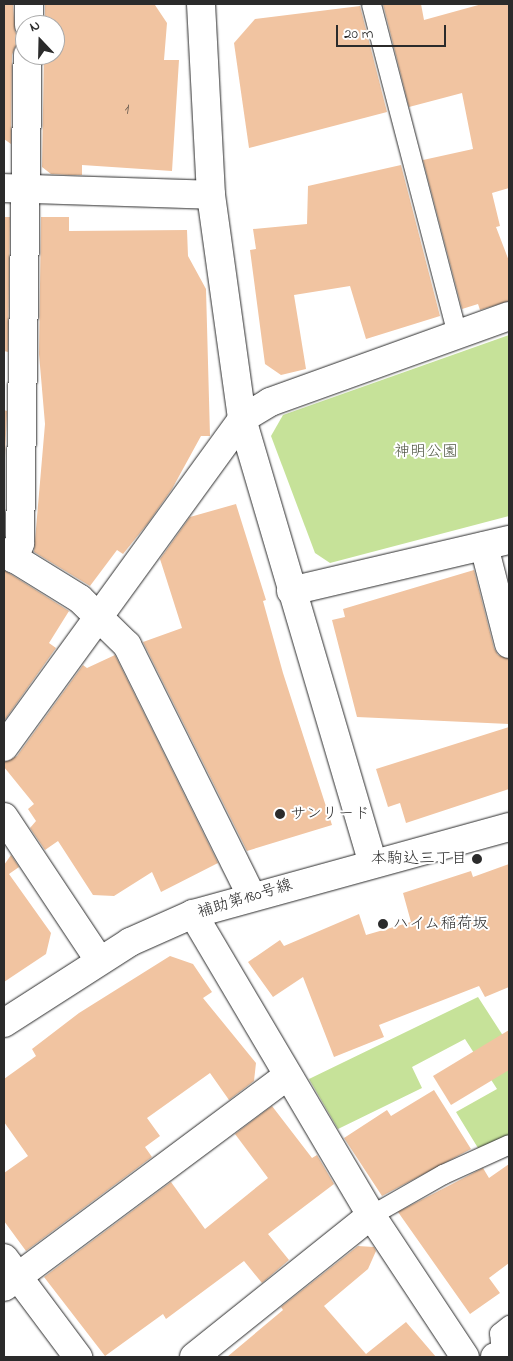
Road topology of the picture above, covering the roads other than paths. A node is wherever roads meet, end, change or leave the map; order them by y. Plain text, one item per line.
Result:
1 (202, 4) edge
2 (371, 4) edge
3 (27, 65) edge
4 (16, 189) edge
5 (211, 195) junction
6 (509, 316) edge
7 (456, 335) junction
8 (242, 419) junction
9 (497, 543) edge
10 (9, 555) edge
11 (292, 591) junction
12 (100, 620) junction
13 (509, 644) edge
14 (4, 747) edge
15 (4, 817) edge
16 (509, 827) edge
17 (373, 863) junction
18 (251, 895) junction
19 (193, 914) junction
20 (99, 960) junction
21 (4, 1023) edge
22 (288, 1075) junction
23 (509, 1144) edge
24 (371, 1215) junction
25 (8, 1274) edge
26 (509, 1325) edge
27 (500, 1356) edge
28 (78, 1357) edge
29 (194, 1357) edge
30 (465, 1357) edge

1 - 5 street
2 - 7 lane
3 - 4 street
4 - 5 street
4 - 10 street
5 - 8 street
6 - 7 street
7 - 8 street
8 - 11 street
8 - 12 street
9 - 11 street
9 - 13 street
10 - 12 street
11 - 17 street
12 - 14 street
12 - 18 street
15 - 20 street
16 - 17 street, 補助第180号線
17 - 18 street, 補助第180号線
18 - 19 street, 補助第180号線
19 - 20 street, 補助第180号線
19 - 22 street
20 - 21 street, 補助第180号線
22 - 24 street
22 - 25 street
23 - 24 lane
24 - 29 street
24 - 30 street
25 - 28 street
26 - 27 lane

